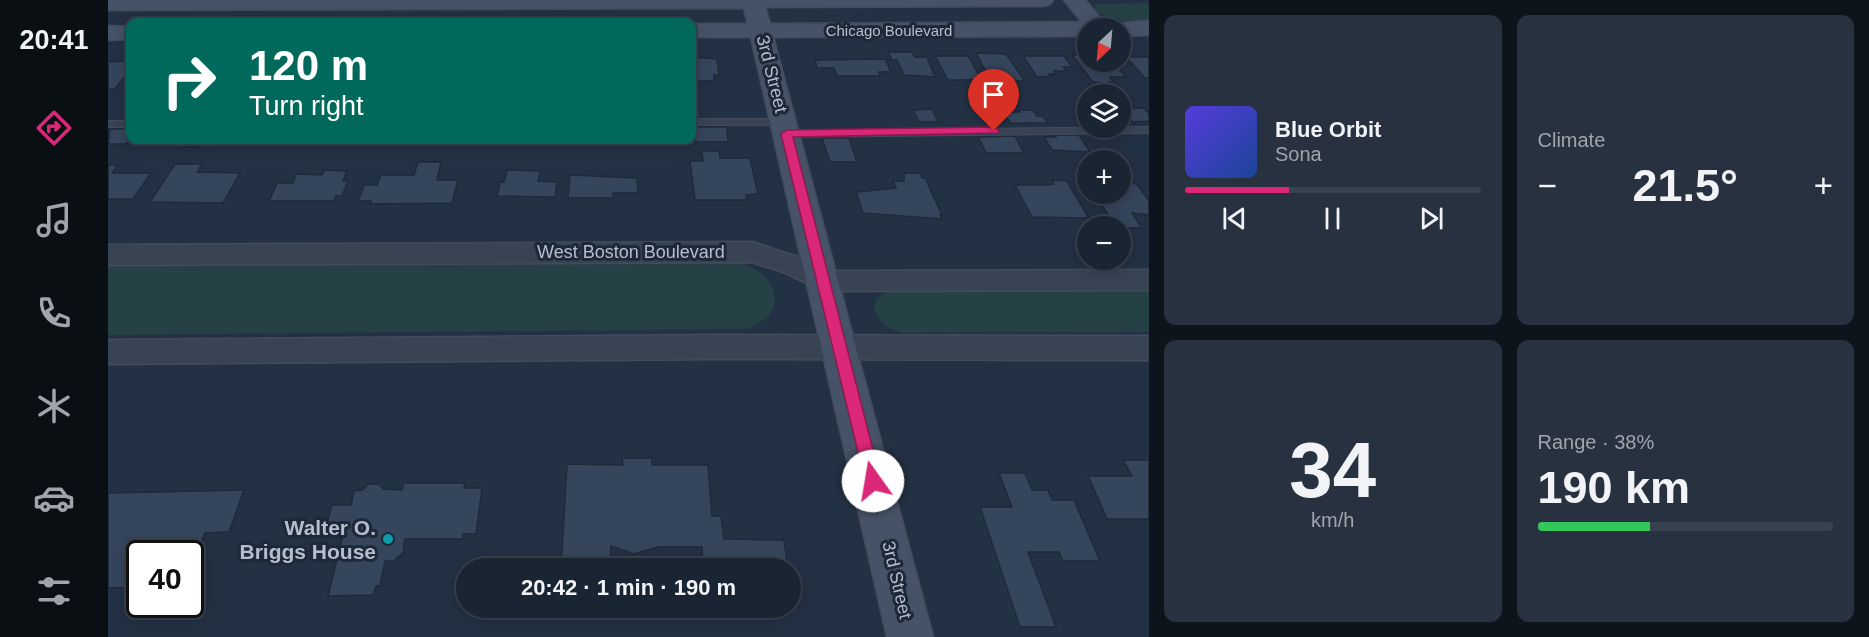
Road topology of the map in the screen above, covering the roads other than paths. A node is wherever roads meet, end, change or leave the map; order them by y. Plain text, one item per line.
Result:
1 (1043, 0) edge
2 (1074, 0) edge
3 (108, 4) edge
4 (756, 11) edge
5 (414, 13) edge
6 (1089, 18) edge
7 (1077, 28) edge
8 (1149, 28) edge
9 (1131, 29) edge
10 (696, 30) edge
11 (108, 33) edge
12 (126, 33) edge
13 (696, 122) edge
14 (108, 124) edge
15 (126, 124) edge
16 (785, 128) junction
17 (1149, 130) edge
18 (108, 255) edge
19 (823, 280) junction
20 (1149, 280) edge
21 (841, 348) junction
22 (1149, 348) edge
23 (108, 351) edge
24 (910, 637) edge

1 - 4 street, Chicago Boulevard
2 - 6 street
3 - 5 street, Chicago Boulevard
4 - 5 street, Chicago Boulevard
4 - 7 street, Chicago Boulevard
4 - 10 street, Chicago Boulevard
4 - 16 street, 3rd Street
8 - 9 street
11 - 12 street
13 - 16 lane
14 - 15 lane
16 - 17 lane
16 - 19 street, 3rd Street
18 - 19 street, West Boston Boulevard
19 - 20 street, West Boston Boulevard
19 - 21 street, 3rd Street
21 - 22 street
21 - 23 street
21 - 24 street, 3rd Street

